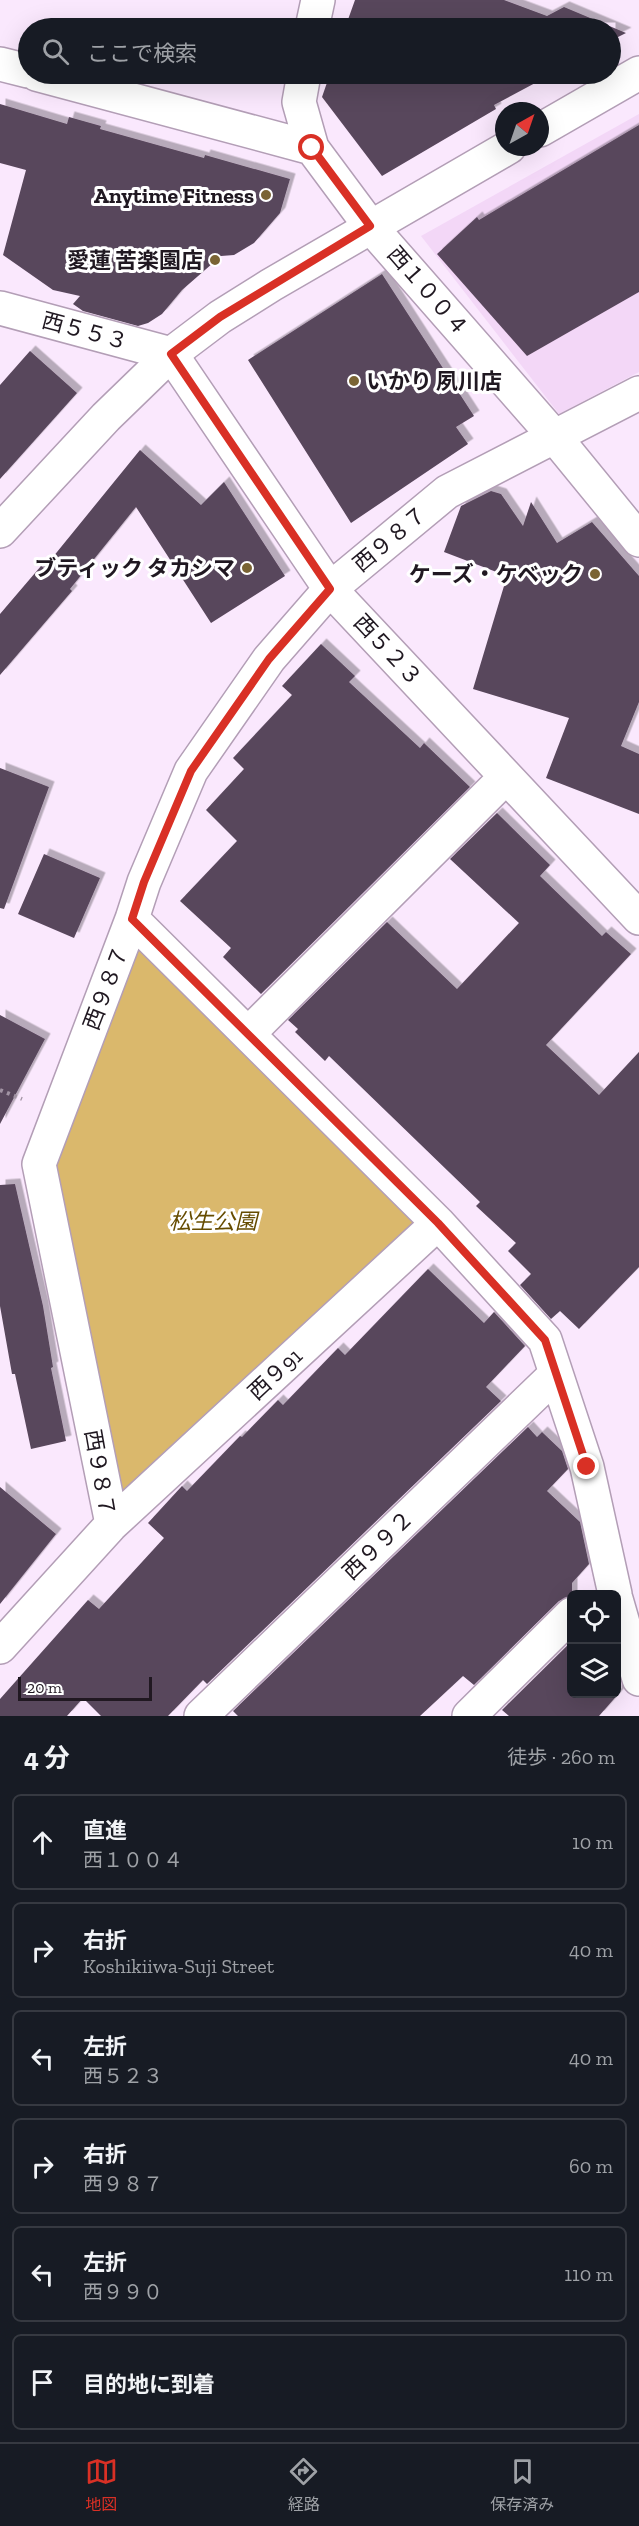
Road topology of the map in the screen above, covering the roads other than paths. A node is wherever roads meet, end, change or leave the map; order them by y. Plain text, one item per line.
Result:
1 (318, 0) edge
2 (314, 18) edge
3 (0, 64) edge
4 (18, 68) edge
5 (639, 73) edge
6 (621, 83) edge
7 (73, 84) edge
8 (302, 84) edge
9 (620, 84) edge
10 (549, 125) edge
11 (312, 148) junction
12 (495, 155) edge
13 (370, 226) junction
14 (0, 308) edge
15 (171, 354) junction
16 (639, 393) edge
17 (554, 436) junction
18 (0, 531) edge
19 (639, 540) edge
20 (330, 589) junction
21 (506, 777) junction
22 (639, 918) edge
23 (132, 919) junction
24 (248, 1034) junction
25 (438, 1223) junction
26 (555, 1375) junction
27 (112, 1524) junction
28 (608, 1590) edge
29 (567, 1619) edge
30 (621, 1628) edge
31 (0, 1647) edge
32 (639, 1679) edge
33 (201, 1716) edge
34 (469, 1716) edge

1 - 2 street
3 - 4 street
5 - 6 street
7 - 11 street
8 - 11 street
9 - 10 street
11 - 13 street, 西１００４
12 - 13 street
13 - 15 street
13 - 17 street, 西１００４
14 - 15 street, 西５５３
15 - 18 street
15 - 20 street, 西５２３
16 - 17 street, 西９８７
17 - 19 street, 西１００４
17 - 20 street, 西９８７
20 - 21 street, 西５２３
20 - 23 street, 西９８７
21 - 22 street, 西５２３
21 - 24 street
23 - 24 street
23 - 27 street, 西９８７
24 - 25 street
25 - 26 street
25 - 27 street, 西９91
26 - 28 street
26 - 33 street, 西９９２
27 - 31 street, 西９８７
29 - 34 street
30 - 32 street

